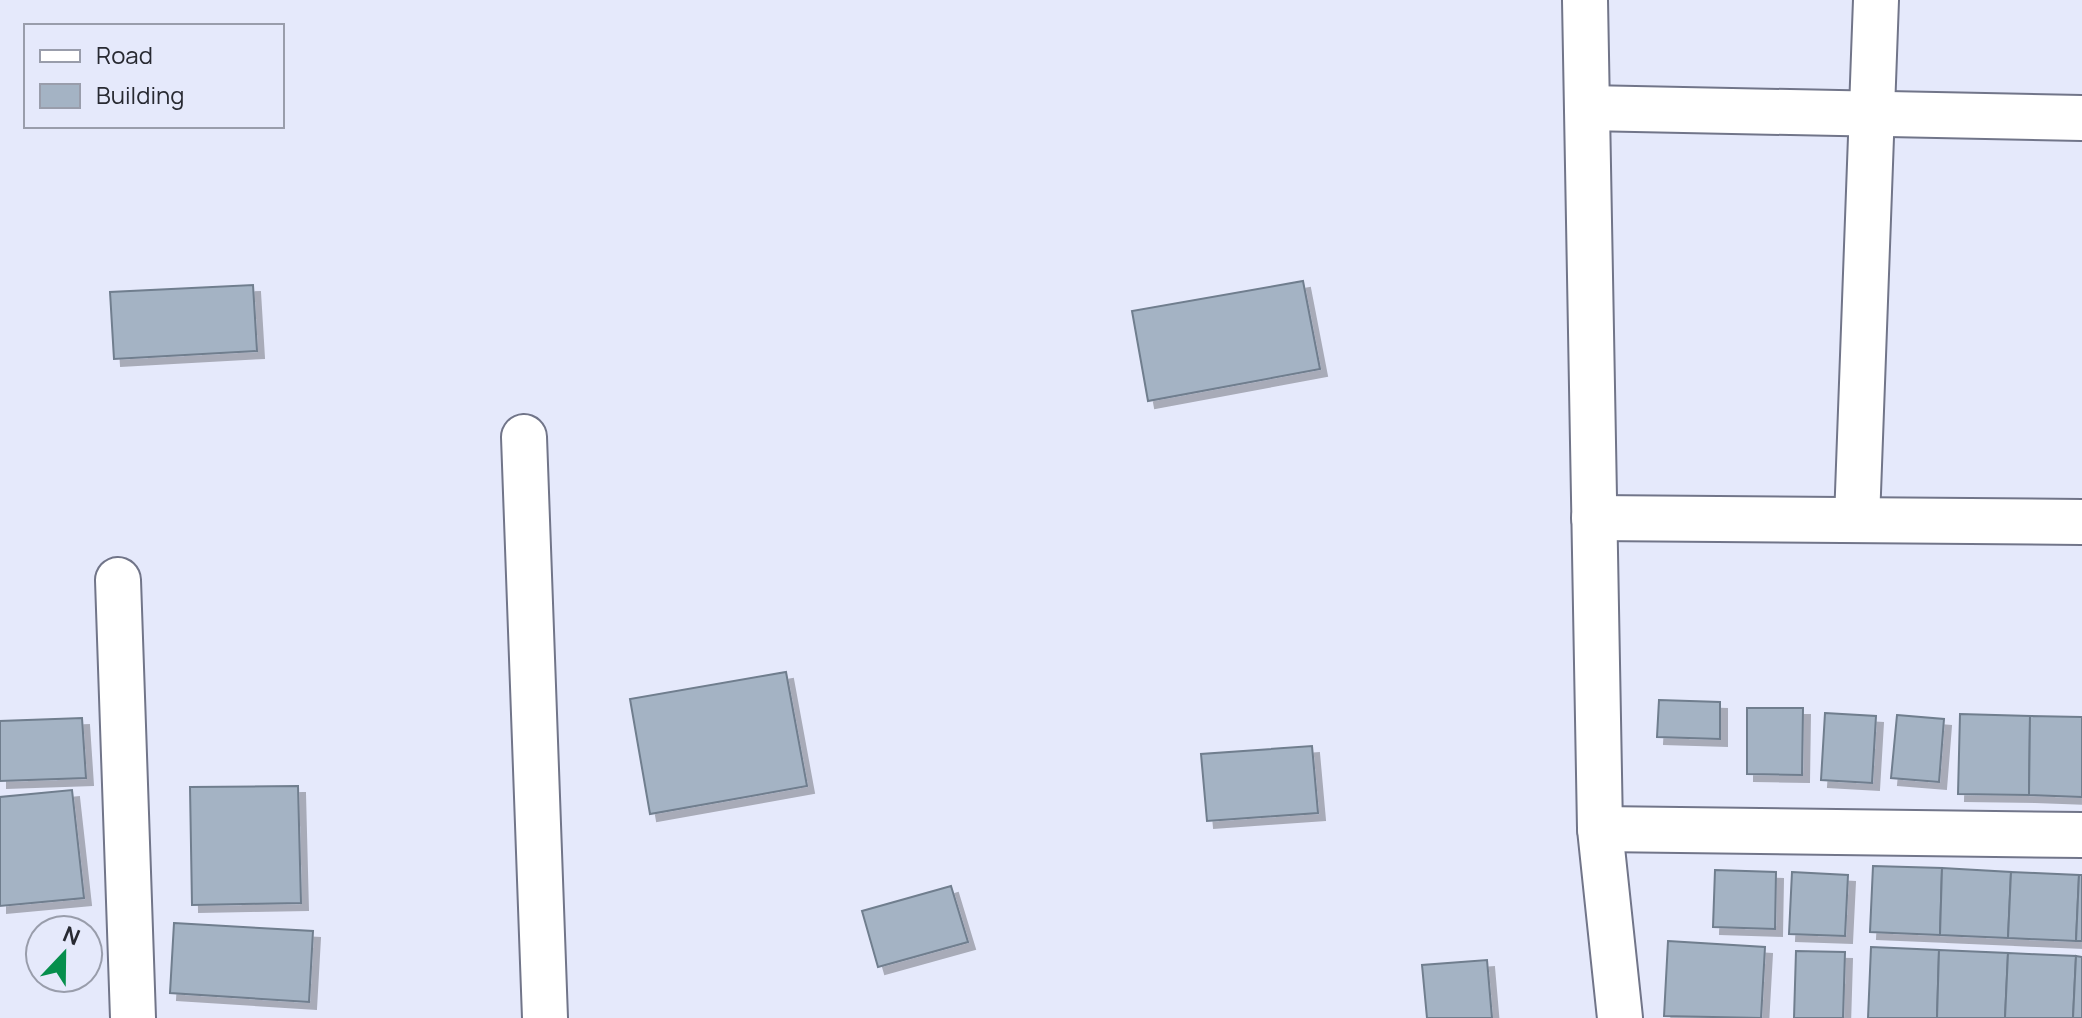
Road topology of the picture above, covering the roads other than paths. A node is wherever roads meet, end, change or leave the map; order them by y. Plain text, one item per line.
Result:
1 (1585, 0) edge
2 (1876, 0) edge
3 (1587, 108) junction
4 (1870, 114) junction
5 (2082, 118) edge
6 (524, 437) dead end
7 (1594, 518) junction
8 (1857, 520) junction
9 (2082, 522) edge
10 (118, 580) dead end
11 (1600, 829) junction
12 (2082, 835) edge
13 (133, 1018) edge
14 (545, 1018) edge
15 (1620, 1018) edge

1 - 3 street
2 - 4 street
3 - 4 street
3 - 7 street
4 - 5 street
4 - 8 street
6 - 14 street
7 - 8 street
7 - 11 street
8 - 9 street
10 - 13 street
11 - 12 street
11 - 15 street

